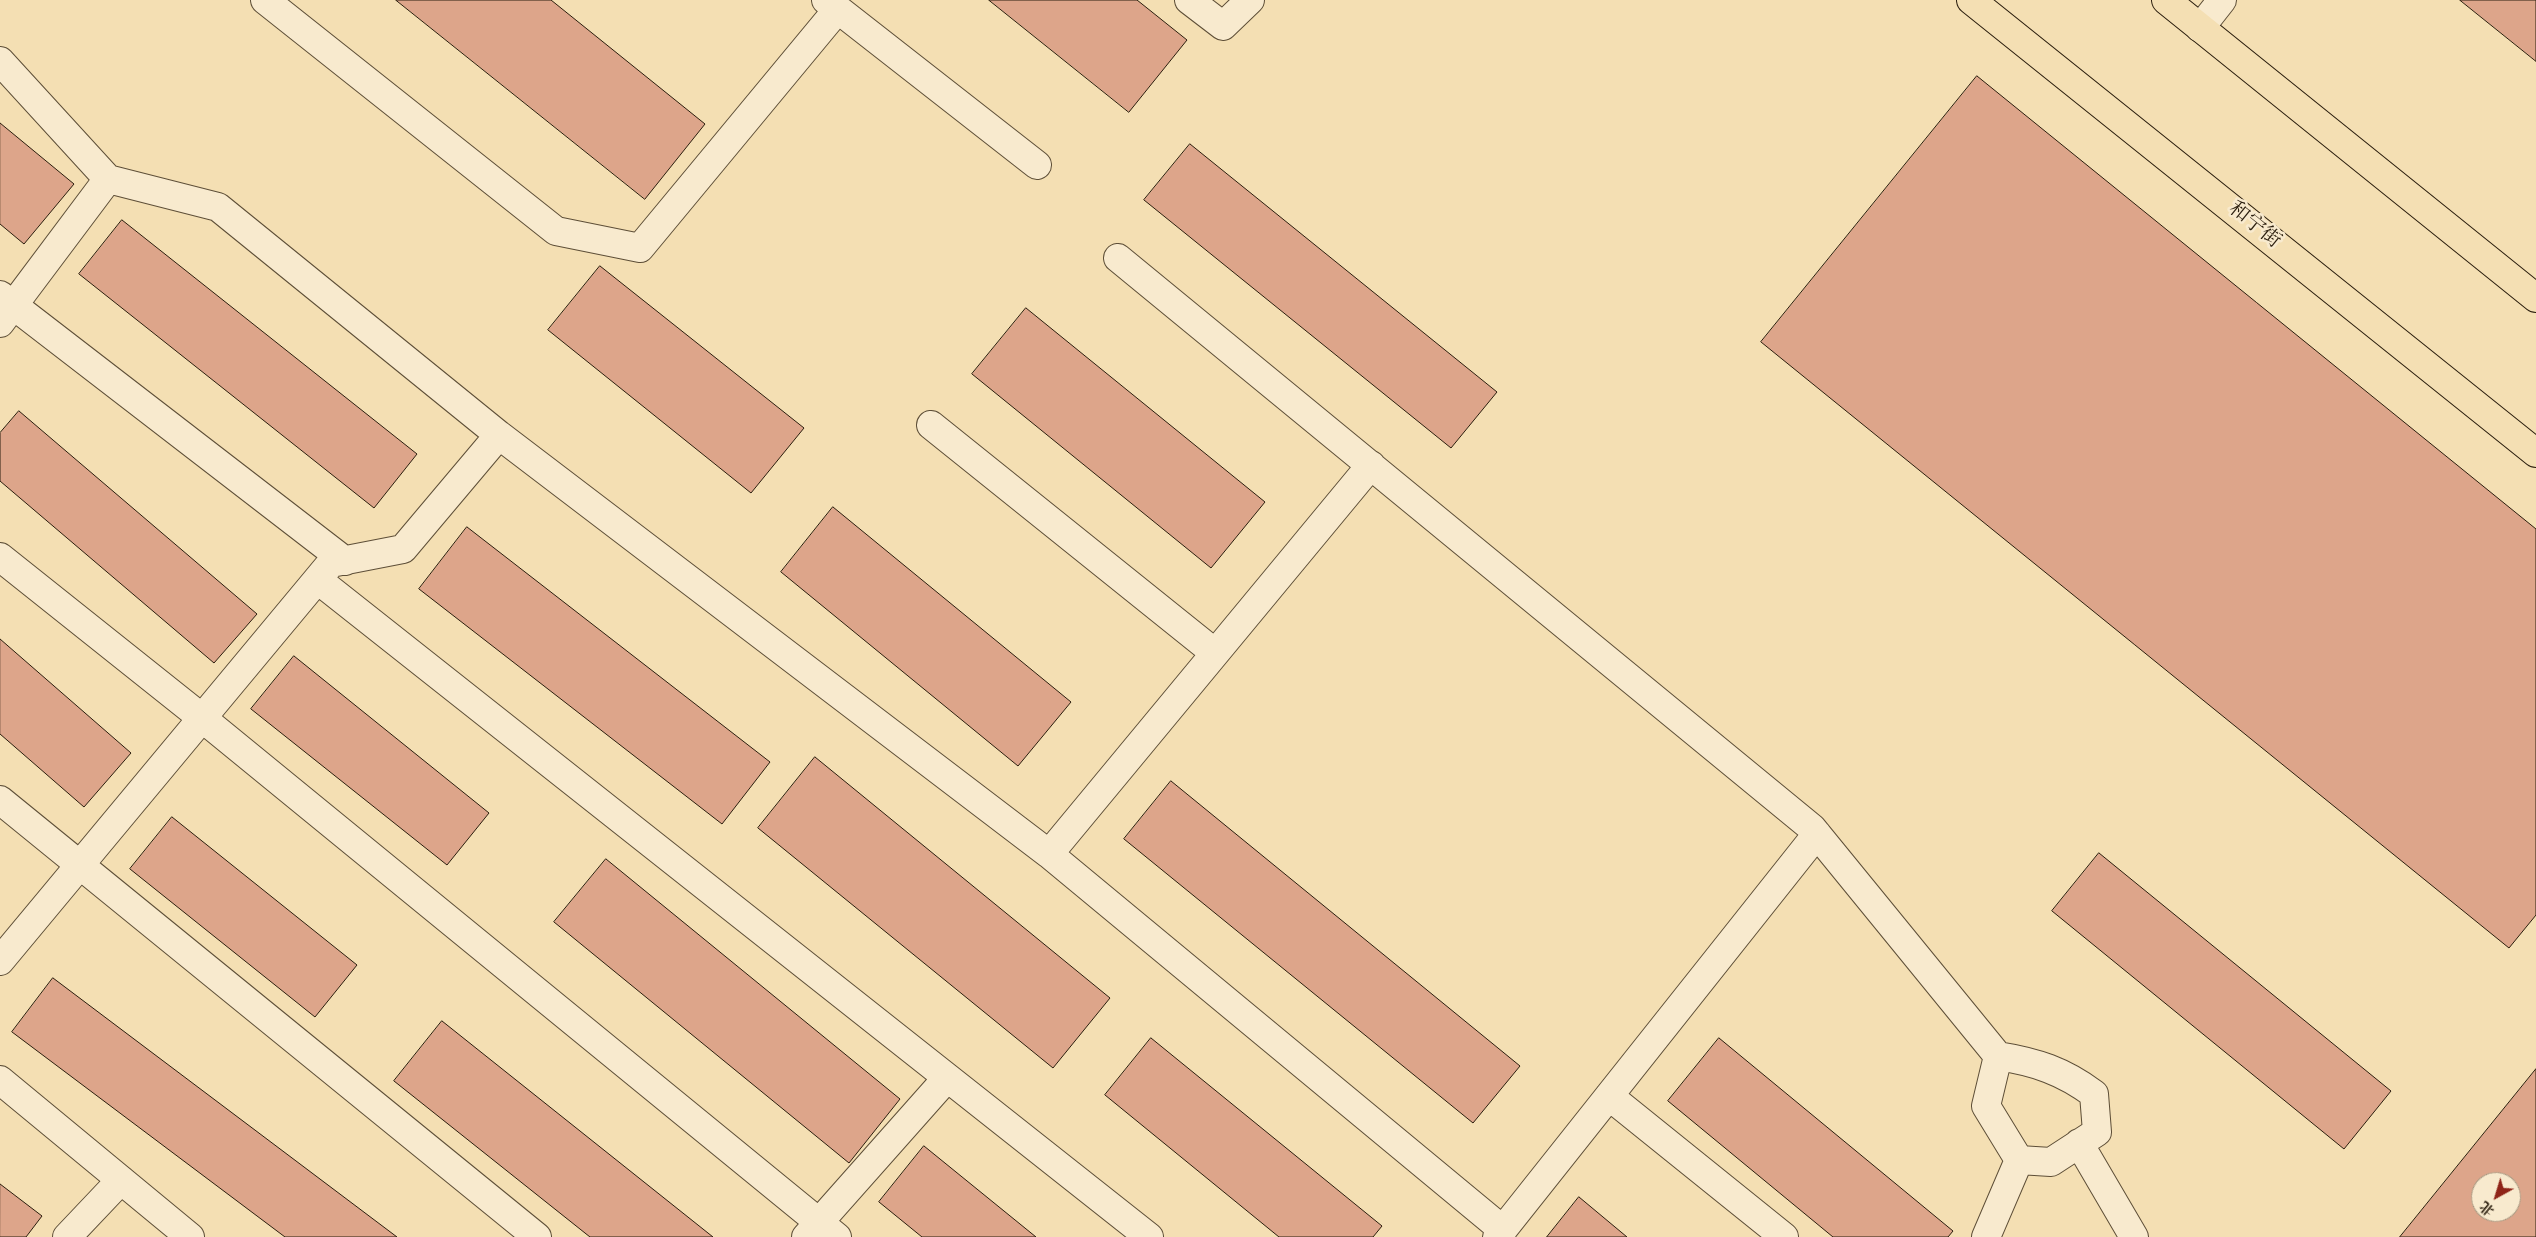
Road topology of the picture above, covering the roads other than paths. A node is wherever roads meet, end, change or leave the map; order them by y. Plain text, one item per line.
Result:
1 (265, 0) edge
2 (1189, 0) edge
3 (1250, 0) edge
4 (1971, 0) edge
5 (2166, 0) edge
6 (2222, 0) edge
7 (832, 4) edge
8 (2200, 28) junction
9 (0, 61) edge
10 (1037, 165) dead end
11 (108, 179) junction
12 (1118, 258) dead end
13 (2536, 298) edge
14 (4, 308) edge
15 (931, 425) dead end
16 (499, 435) junction
17 (2536, 453) edge
18 (1371, 464) junction
19 (0, 557) edge
20 (345, 560) junction
21 (318, 580) junction
22 (1215, 653) junction
23 (202, 718) junction
24 (0, 800) edge
25 (1817, 834) junction
26 (1049, 854) junction
27 (80, 865) junction
28 (0, 961) edge
29 (1998, 1056) junction
30 (947, 1078) junction
31 (0, 1080) edge
32 (1609, 1096) junction
33 (2079, 1143) junction
34 (2019, 1160) junction
35 (121, 1180) junction
36 (821, 1232) edge
37 (1500, 1234) edge
38 (67, 1237) edge
39 (190, 1237) edge
40 (537, 1237) edge
41 (1149, 1237) edge
42 (1784, 1237) edge
43 (1986, 1237) edge
44 (2134, 1237) edge

1 - 7 lane
2 - 3 lane
4 - 17 main road, 和宁街
5 - 8 main road
6 - 8 lane
7 - 10 lane
8 - 13 main road
9 - 11 lane
11 - 14 lane
11 - 16 lane
12 - 18 lane
14 - 20 lane
15 - 22 lane
16 - 20 lane
16 - 26 lane
18 - 22 lane
18 - 25 lane
19 - 23 lane
20 - 21 lane
21 - 23 lane
21 - 30 lane
22 - 26 lane
23 - 27 lane
23 - 36 lane
24 - 27 lane
25 - 29 lane
25 - 32 lane
26 - 37 lane
27 - 28 lane
27 - 40 lane
29 - 33 lane
29 - 34 lane
30 - 36 lane
30 - 41 lane
31 - 35 lane
32 - 37 lane
32 - 42 lane
33 - 34 lane
33 - 44 lane
34 - 43 lane
35 - 38 lane
35 - 39 lane

